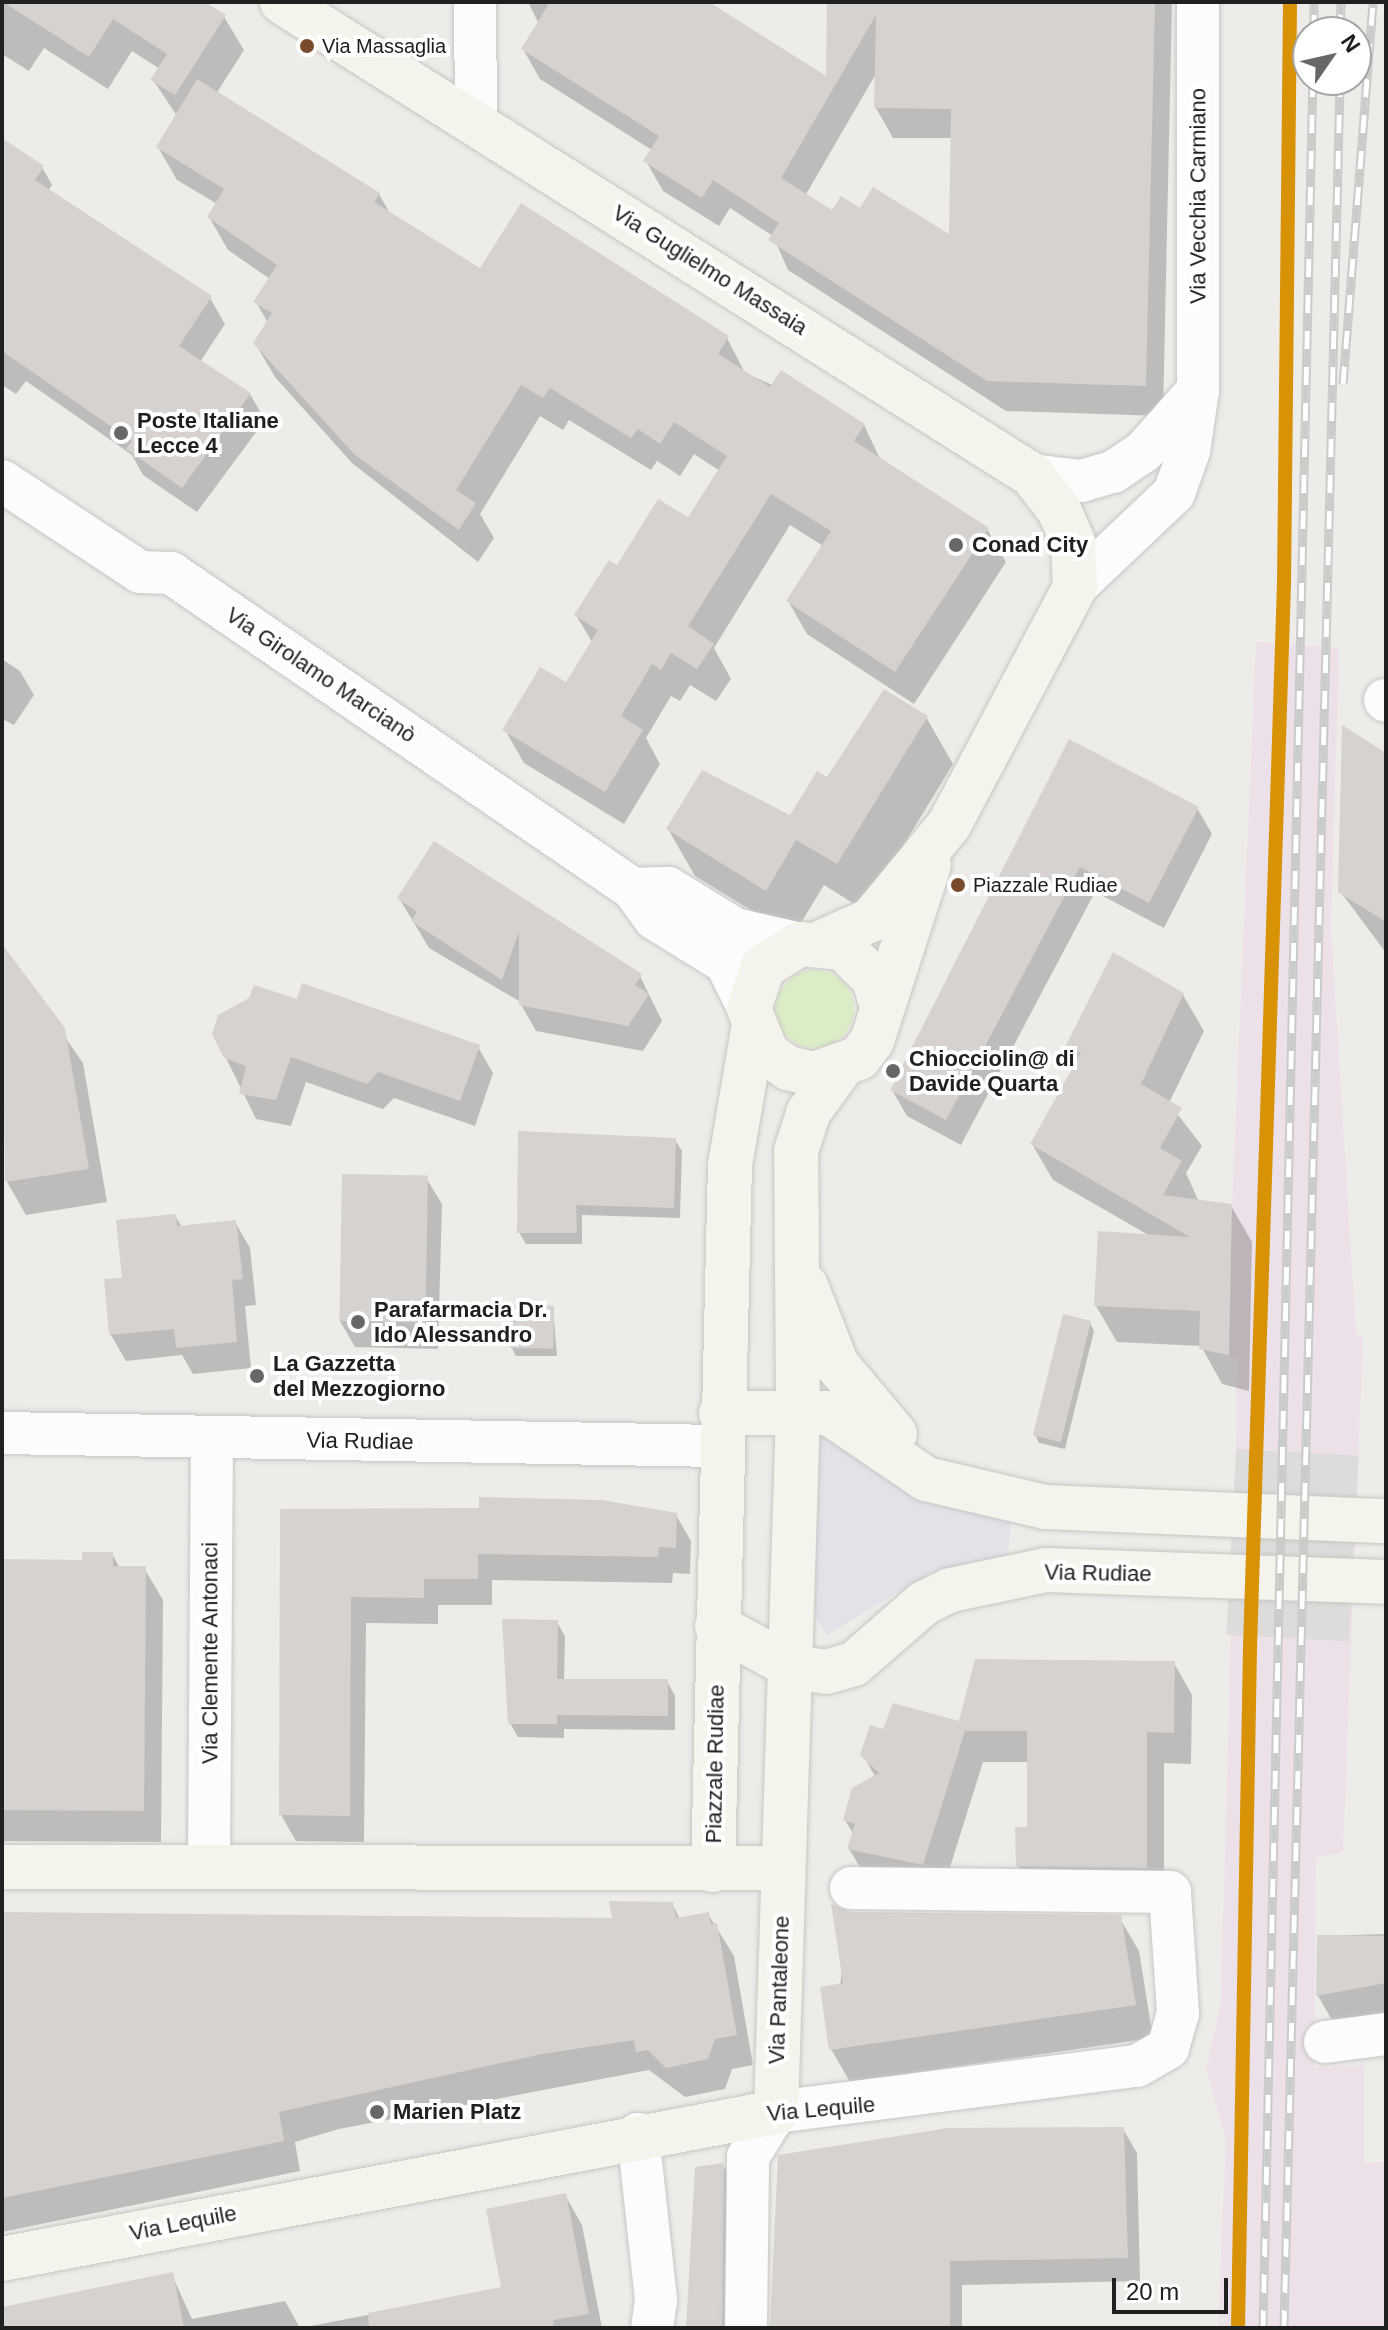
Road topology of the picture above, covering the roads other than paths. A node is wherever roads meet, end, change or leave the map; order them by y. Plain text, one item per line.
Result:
1 (282, 2) edge
2 (475, 2) edge
3 (1198, 2) edge
4 (476, 121) junction
5 (1198, 390) junction
6 (1113, 472) junction
7 (1032, 475) junction
8 (2, 481) edge
9 (1073, 542) junction
10 (1075, 587) junction
11 (932, 851) junction
12 (633, 889) junction
13 (811, 943) junction
14 (880, 1000) junction
15 (751, 1019) junction
16 (840, 1069) junction
17 (794, 1241) junction
18 (798, 1412) junction
19 (720, 1429) junction
20 (2, 1433) edge
21 (212, 1440) junction
22 (961, 1489) junction
23 (1386, 1521) edge
24 (1386, 1582) edge
25 (717, 1626) junction
26 (792, 1667) junction
27 (209, 1866) junction
28 (2, 1867) edge
29 (783, 1868) junction
30 (713, 1870) junction
31 (851, 1888) dead end
32 (1386, 2034) edge
33 (1325, 2042) dead end
34 (776, 2112) junction
35 (638, 2134) junction
36 (2, 2259) edge
37 (652, 2328) edge
38 (746, 2328) edge

1 - 4 main road, Via Guglielmo Massaia
2 - 4 street
3 - 5 street, Via Vecchia Carmiano
4 - 7 main road, Via Guglielmo Massaia
5 - 6 street
5 - 10 street, Via Vecchia Carmiano
6 - 7 street
6 - 9 street
7 - 9 main road, Via Guglielmo Massaia
8 - 12 street, Via Girolamo Marcianò
9 - 10 main road, Via Guglielmo Massaia
10 - 11 main road, Piazzale Rudiae
11 - 13 main road, Piazzale Rudiae
11 - 14 main road, Piazzale Rudiae
12 - 13 street
12 - 15 street, Via Girolamo Marcianò
13 - 14 main road
13 - 15 main road, Piazzale Rudiae
14 - 16 main road, Piazzale Rudiae
15 - 16 main road
15 - 19 main road, Piazzale Rudiae
16 - 17 main road, Piazzale Rudiae
17 - 18 main road, Piazzale Rudiae
17 - 22 main road
18 - 19 main road
18 - 22 main road
18 - 26 main road, Piazzale Rudiae
19 - 21 street, Via Rudiae
19 - 25 main road, Piazzale Rudiae
20 - 21 street, Via Rudiae
21 - 27 street, Via Clemente Antonaci
22 - 23 main road
24 - 26 main road, Via Rudiae
25 - 26 main road
25 - 30 main road, Piazzale Rudiae
26 - 29 main road, Piazzale Rudiae
27 - 28 main road
27 - 30 main road
29 - 30 main road, Piazzale Rudiae
29 - 34 main road, Via Pantaleone
31 - 34 street, Via Lequile
32 - 33 street
34 - 35 main road, Via Lequile
34 - 38 street
35 - 36 main road, Via Lequile
35 - 37 street

